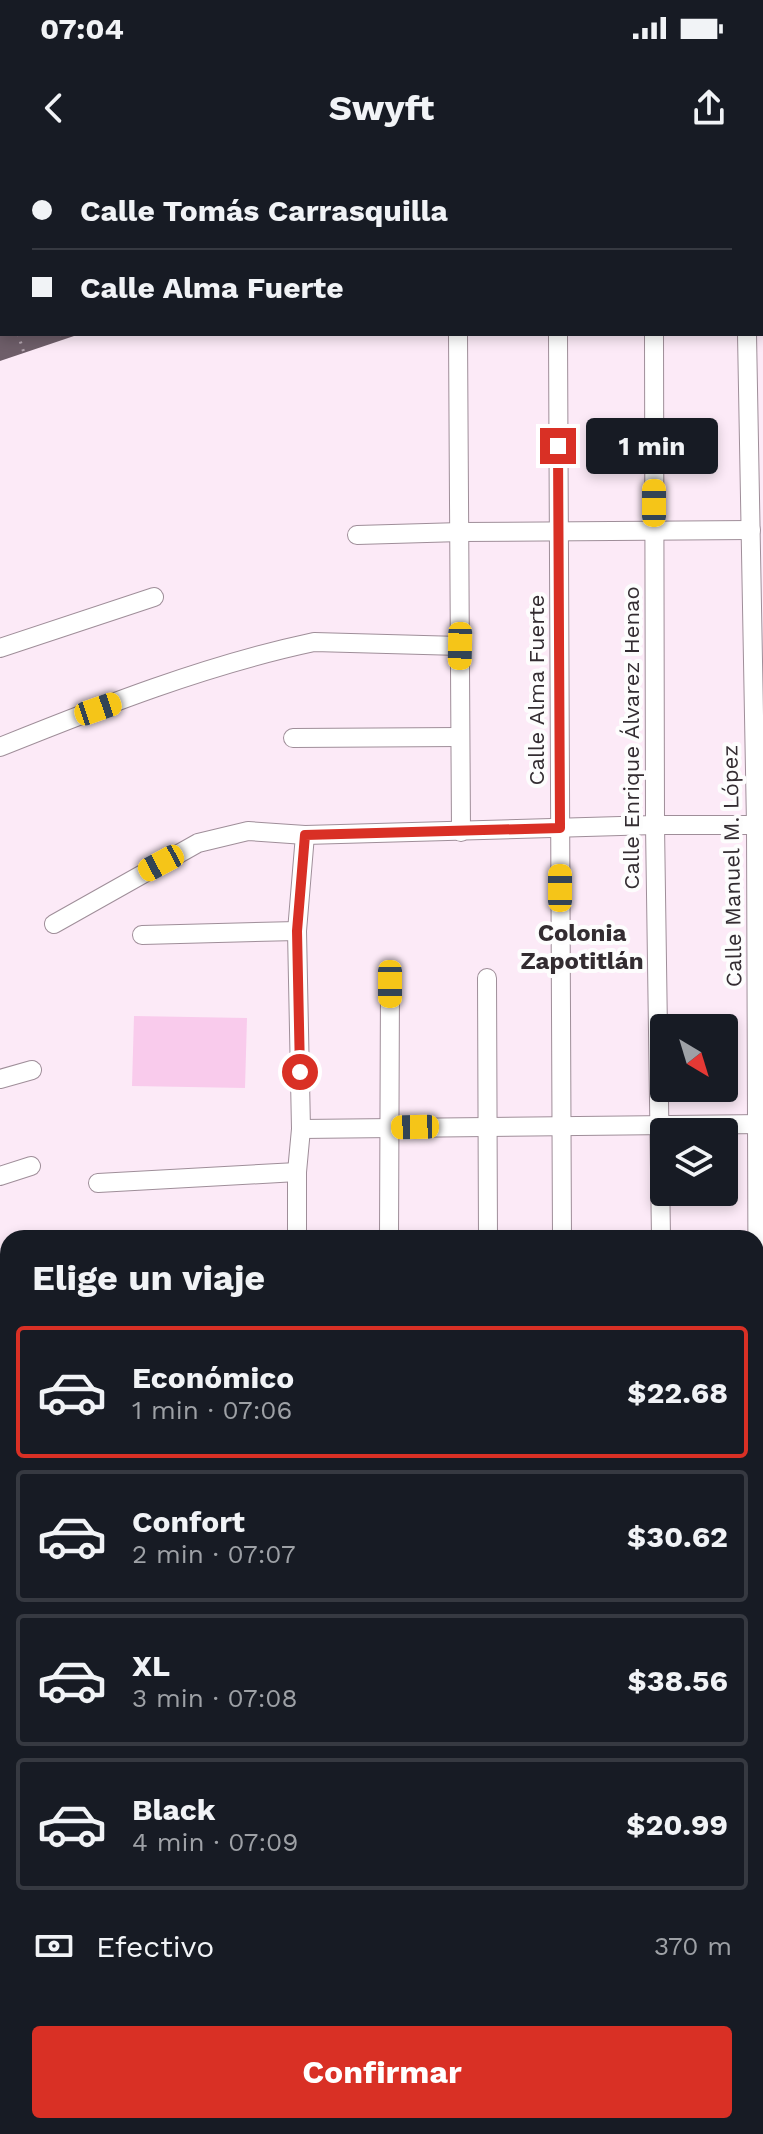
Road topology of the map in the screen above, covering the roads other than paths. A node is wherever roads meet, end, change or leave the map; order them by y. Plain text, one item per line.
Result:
1 (458, 336) edge
2 (558, 336) edge
3 (654, 336) edge
4 (747, 336) edge
5 (756, 510) edge
6 (559, 530) junction
7 (751, 530) junction
8 (654, 531) junction
9 (461, 532) junction
10 (357, 535) dead end
11 (154, 597) dead end
12 (460, 646) junction
13 (0, 648) edge
14 (758, 679) edge
15 (459, 737) junction
16 (293, 738) dead end
17 (0, 747) edge
18 (655, 825) junction
19 (760, 825) edge
20 (560, 828) junction
21 (461, 832) junction
22 (305, 835) junction
23 (54, 924) dead end
24 (297, 931) junction
25 (142, 935) dead end
26 (487, 978) dead end
27 (390, 984) dead end
28 (32, 1070) dead end
29 (0, 1079) edge
30 (660, 1118) edge
31 (650, 1123) edge
32 (738, 1124) edge
33 (761, 1124) edge
34 (488, 1125) junction
35 (560, 1127) junction
36 (391, 1128) junction
37 (301, 1129) junction
38 (31, 1166) dead end
39 (297, 1172) junction
40 (0, 1176) edge
41 (98, 1183) dead end
42 (661, 1206) edge
43 (297, 1230) edge
44 (389, 1230) edge
45 (488, 1230) edge
46 (562, 1230) edge
47 (661, 1230) edge
48 (760, 1230) edge

1 - 9 street
2 - 6 street, Calle Alma Fuerte
3 - 8 street, Calle Enrique Álvarez Henao
4 - 5 street, Calle Manuel M. López
5 - 7 street, Calle Manuel M. López
6 - 8 street
6 - 9 street
6 - 20 street, Calle Alma Fuerte
7 - 8 street
7 - 14 street, Calle Manuel M. López
8 - 18 street, Calle Enrique Álvarez Henao
9 - 10 street
9 - 12 street
11 - 13 street
12 - 15 street
12 - 17 street
14 - 19 street, Calle Manuel M. López
15 - 16 street
15 - 21 street
18 - 19 street
18 - 20 street
18 - 30 street, Calle Enrique Álvarez Henao
19 - 33 street, Calle Manuel M. López
20 - 21 street
20 - 35 street, Calle Alma Fuerte
21 - 22 street
22 - 23 street
22 - 24 street
24 - 25 street
24 - 37 street
26 - 34 street
27 - 36 street
28 - 29 street
31 - 35 street
32 - 33 street
33 - 48 street, Calle Manuel M. López
34 - 35 street
34 - 36 street
34 - 45 street
35 - 46 street, Calle Alma Fuerte
36 - 37 street
36 - 44 street
37 - 39 street
38 - 40 street
39 - 41 street
39 - 43 street
42 - 47 street, Calle Enrique Álvarez Henao

